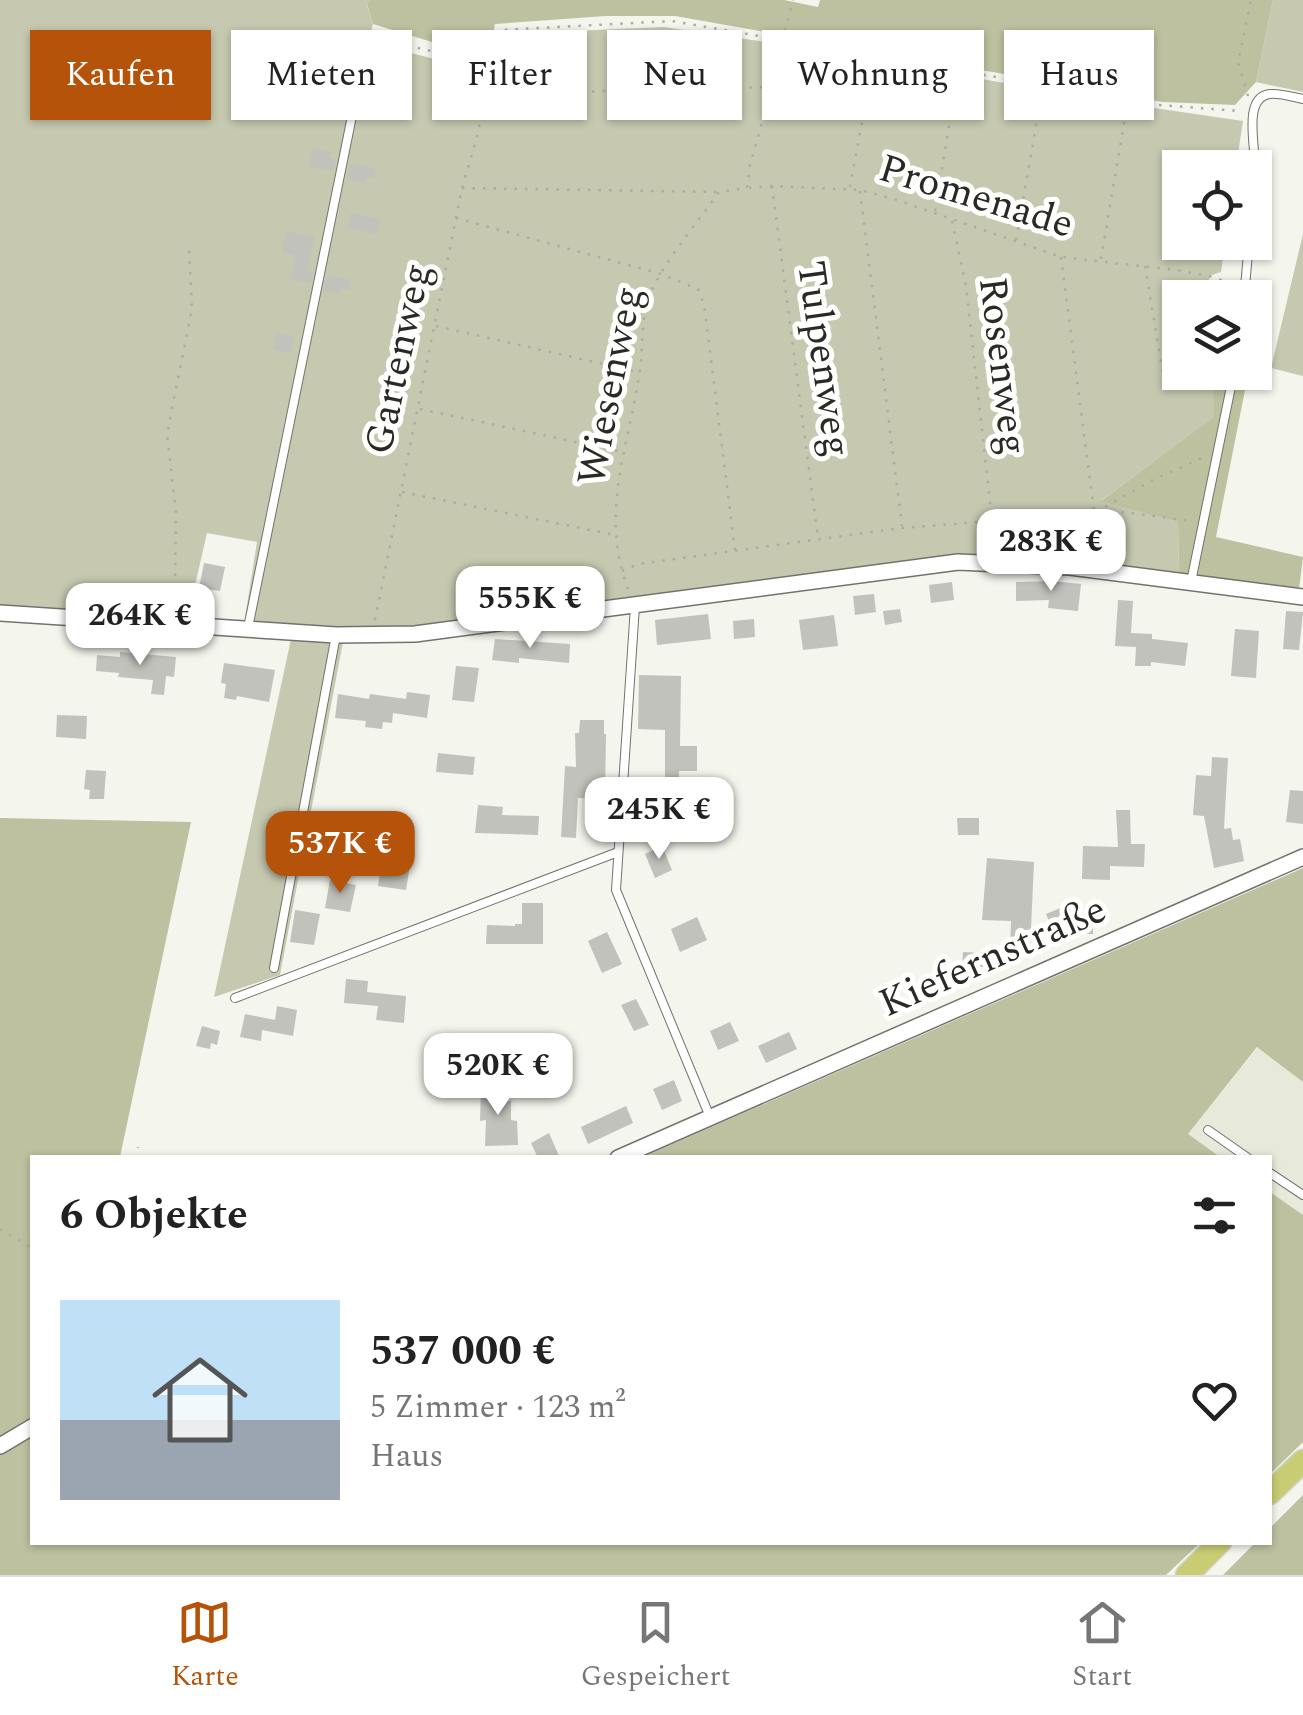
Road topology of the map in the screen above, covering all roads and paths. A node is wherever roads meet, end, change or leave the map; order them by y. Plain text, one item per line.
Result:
1 (793, 0) edge
2 (1251, 0) edge
3 (499, 30) edge
4 (785, 30) edge
5 (762, 37) edge
6 (762, 87) edge
7 (587, 91) edge
8 (1303, 98) edge
9 (1154, 103) edge
10 (1252, 110) junction
11 (351, 120) edge
12 (479, 120) edge
13 (763, 120) edge
14 (862, 120) edge
15 (950, 120) edge
16 (1038, 120) edge
17 (1124, 120) edge
18 (1254, 150) edge
19 (772, 186) junction
20 (462, 188) junction
21 (747, 188) junction
22 (850, 188) junction
23 (860, 190) junction
24 (719, 192) junction
25 (935, 213) junction
26 (456, 218) junction
27 (952, 219) junction
28 (1016, 242) junction
29 (189, 247) dead end
30 (1061, 257) junction
31 (1100, 260) junction
32 (1145, 266) junction
33 (661, 274) junction
34 (1217, 280) edge
35 (434, 326) junction
36 (1162, 368) edge
37 (640, 373) junction
38 (1230, 390) edge
39 (417, 408) junction
40 (624, 452) junction
41 (1217, 454) junction
42 (400, 492) junction
43 (1094, 513) junction
44 (992, 521) junction
45 (1204, 523) junction
46 (901, 528) junction
47 (616, 536) junction
48 (818, 540) junction
49 (735, 551) junction
50 (1014, 563) junction
51 (622, 571) junction
52 (1192, 582) junction
53 (1303, 596) edge
54 (635, 606) junction
55 (0, 613) edge
56 (182, 624) junction
57 (248, 628) junction
58 (336, 635) junction
59 (372, 636) junction
60 (618, 852) junction
61 (1303, 857) edge
62 (274, 968) dead end
63 (235, 998) dead end
64 (710, 1117) junction
65 (1208, 1130) dead end
66 (138, 1147) dead end
67 (136, 1155) edge
68 (625, 1155) edge
69 (1244, 1155) edge
70 (1272, 1174) edge
71 (1303, 1195) edge
72 (0, 1230) edge
73 (30, 1247) edge
74 (30, 1428) edge
75 (0, 1446) edge
76 (1303, 1461) edge
77 (1272, 1491) edge
78 (1217, 1545) edge
79 (1186, 1575) edge

1 - 4 path
2 - 10 path
3 - 5 path
6 - 7 path
8 - 10 lane
9 - 10 path
10 - 18 lane
11 - 57 lane
12 - 20 path, Gartenweg
13 - 21 path
14 - 22 path
15 - 25 path
16 - 28 path
17 - 31 path
19 - 21 path, Promenade
19 - 22 path, Promenade
19 - 48 path, Tulpenweg
20 - 24 path
20 - 26 path, Gartenweg
21 - 24 path
22 - 23 path, Promenade
23 - 25 path, Promenade
23 - 46 path
24 - 33 path, Wiesenweg
25 - 27 path, Promenade
26 - 33 path
26 - 35 path, Gartenweg
27 - 28 path, Promenade
27 - 44 path, Rosenweg
28 - 30 path, Promenade
29 - 56 path
30 - 31 path, Promenade
30 - 43 path
31 - 32 path, Promenade
32 - 34 path, Promenade
32 - 36 path
33 - 37 path, Wiesenweg
33 - 49 path
35 - 37 path
35 - 39 path, Gartenweg
37 - 40 path, Wiesenweg
38 - 41 lane
39 - 40 path
39 - 42 path, Gartenweg
40 - 47 path, Wiesenweg
41 - 43 path
41 - 45 lane
42 - 47 path
42 - 59 path, Gartenweg
43 - 44 path
43 - 45 path
43 - 50 path
44 - 46 path
45 - 52 lane
46 - 48 path
47 - 51 path, Wiesenweg
48 - 49 path
49 - 51 path
50 - 52 street
50 - 54 street
51 - 54 path, Wiesenweg
52 - 53 street
54 - 59 street
54 - 60 lane
55 - 56 street
56 - 57 street
57 - 58 street
58 - 59 street
58 - 62 lane
60 - 63 lane
60 - 64 lane
61 - 64 street, Kiefernstraße
64 - 68 street, Kiefernstraße
65 - 69 lane
66 - 67 path
70 - 71 lane
72 - 73 path
74 - 75 street
76 - 77 main road
78 - 79 main road

